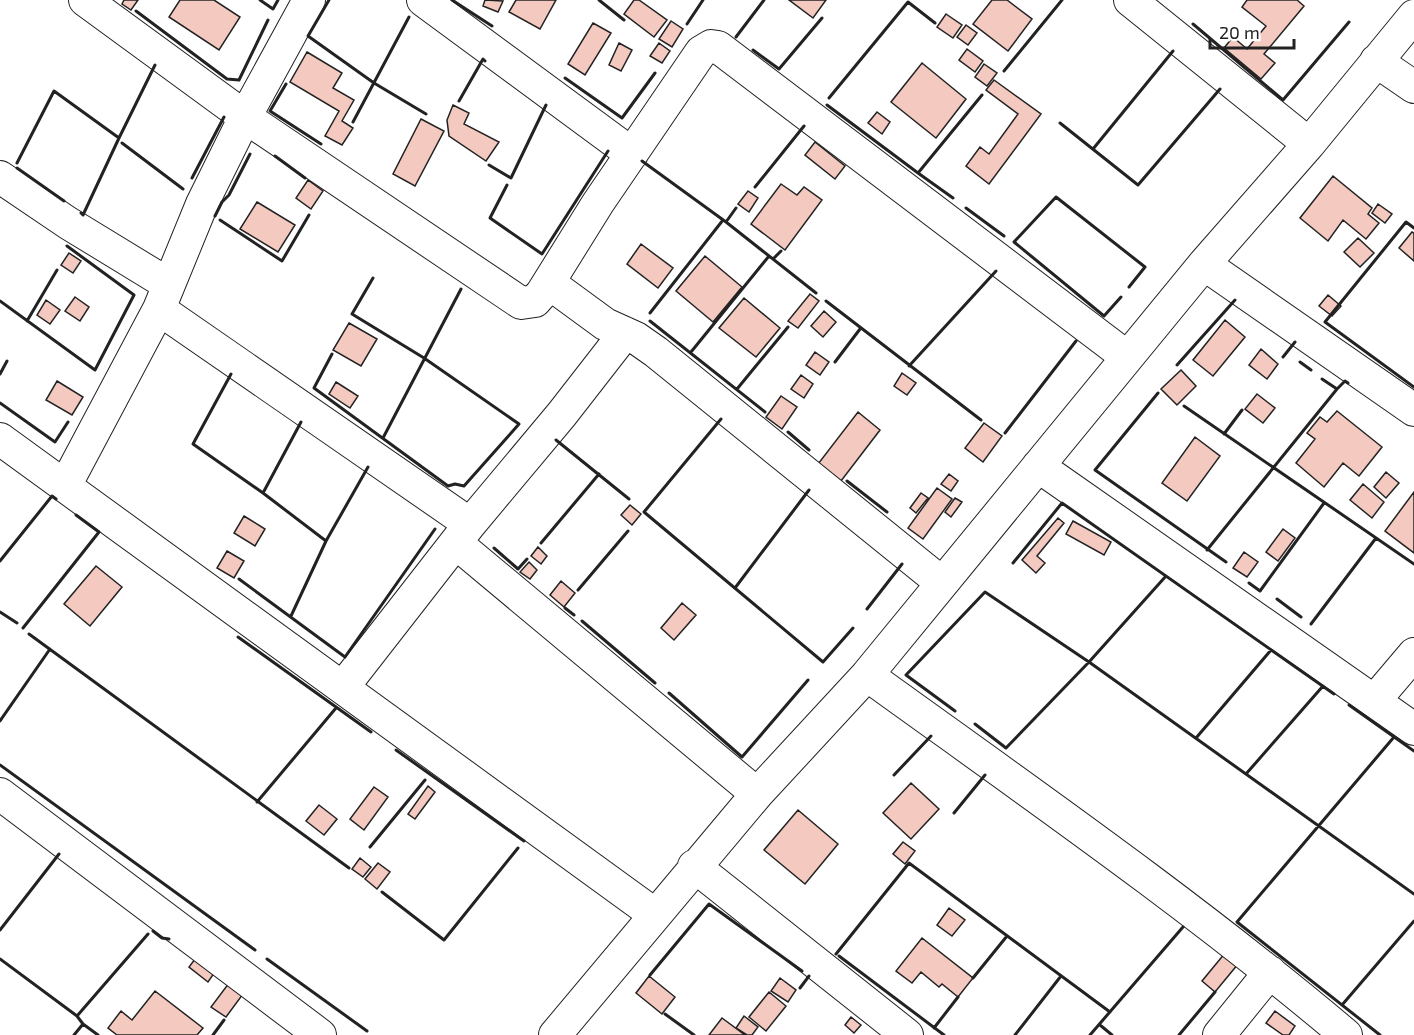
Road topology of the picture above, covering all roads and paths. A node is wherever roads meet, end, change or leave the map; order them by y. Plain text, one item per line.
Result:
1 (85, 0) edge
2 (309, 0) edge
3 (423, 0) edge
4 (1130, 0) edge
5 (1414, 15) edge
6 (1376, 61) junction
7 (1414, 87) edge
8 (245, 117) junction
9 (1309, 144) junction
10 (632, 154) junction
11 (0, 177) edge
12 (1203, 264) junction
13 (549, 283) junction
14 (163, 297) junction
15 (625, 333) junction
16 (1127, 357) junction
17 (1414, 410) edge
18 (0, 439) edge
19 (1038, 466) junction
20 (65, 486) junction
21 (463, 534) junction
22 (942, 583) junction
23 (1414, 654) edge
24 (867, 675) junction
25 (343, 687) junction
26 (1375, 700) junction
27 (1414, 729) edge
28 (0, 794) edge
29 (757, 794) junction
30 (694, 866) junction
31 (654, 914) junction
32 (1270, 972) junction
33 (320, 1035) edge
34 (555, 1035) edge
35 (907, 1035) edge
36 (1219, 1035) edge
37 (1346, 1035) edge

1 - 8 street
2 - 8 street
3 - 10 street
4 - 9 street
5 - 6 street
6 - 7 street
6 - 9 street
8 - 13 street
8 - 14 street
9 - 12 street
10 - 13 street
10 - 16 street
11 - 14 street
12 - 16 street
12 - 17 street
13 - 15 street
14 - 20 street
14 - 21 street
15 - 21 street
15 - 22 street
16 - 19 street
18 - 20 street
19 - 22 street
19 - 26 street
20 - 25 street
21 - 25 street
21 - 29 street
22 - 24 street
23 - 26 street
24 - 29 street
24 - 32 street
25 - 31 street
26 - 27 street
28 - 33 street
29 - 30 street
30 - 31 street
30 - 35 street
31 - 34 street
32 - 36 street
32 - 37 street

